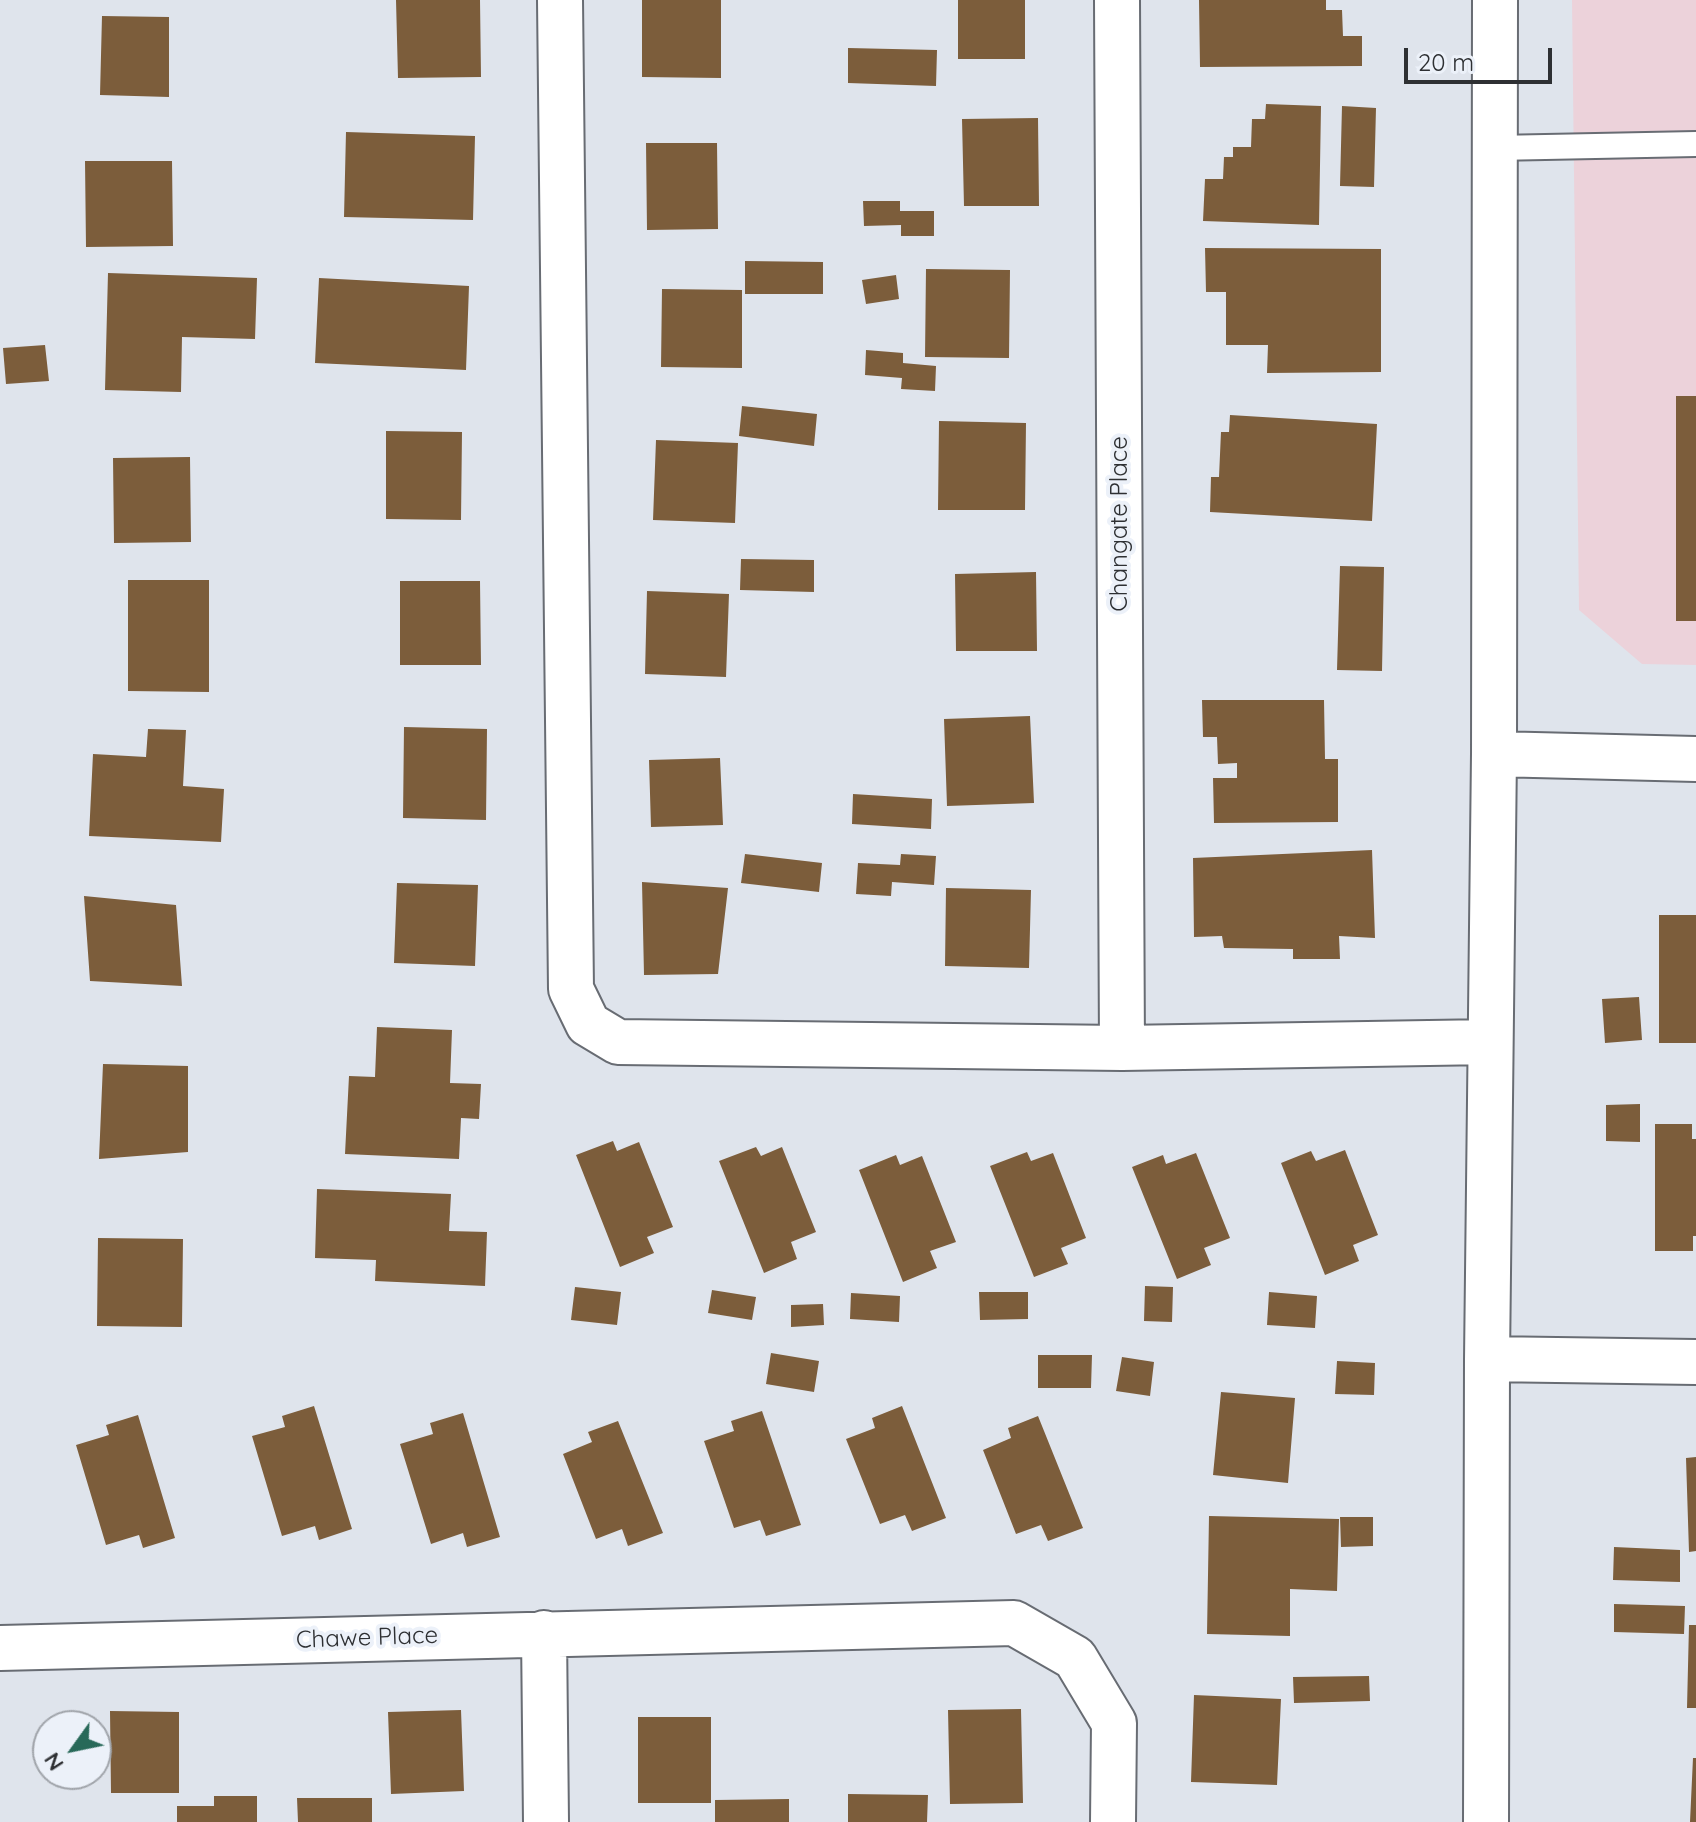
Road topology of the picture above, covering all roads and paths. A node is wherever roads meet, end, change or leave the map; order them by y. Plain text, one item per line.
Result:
1 (560, 0) edge
2 (1117, 0) edge
3 (1495, 0) edge
4 (1696, 144) edge
5 (1495, 148) junction
6 (1494, 754) junction
7 (1696, 759) edge
8 (1490, 1042) junction
9 (1122, 1048) junction
10 (1487, 1359) junction
11 (1696, 1362) edge
12 (544, 1633) junction
13 (0, 1648) edge
14 (546, 1822) edge
15 (1113, 1822) edge
16 (1486, 1822) edge

1 - 9 street
2 - 9 street, Changate Place
3 - 5 street
4 - 5 lane
5 - 6 street
6 - 7 street
6 - 8 street
8 - 9 street
8 - 10 street
10 - 11 street
10 - 16 street
12 - 13 street, Chawe Place
12 - 14 street
12 - 15 street, Chawe Place

